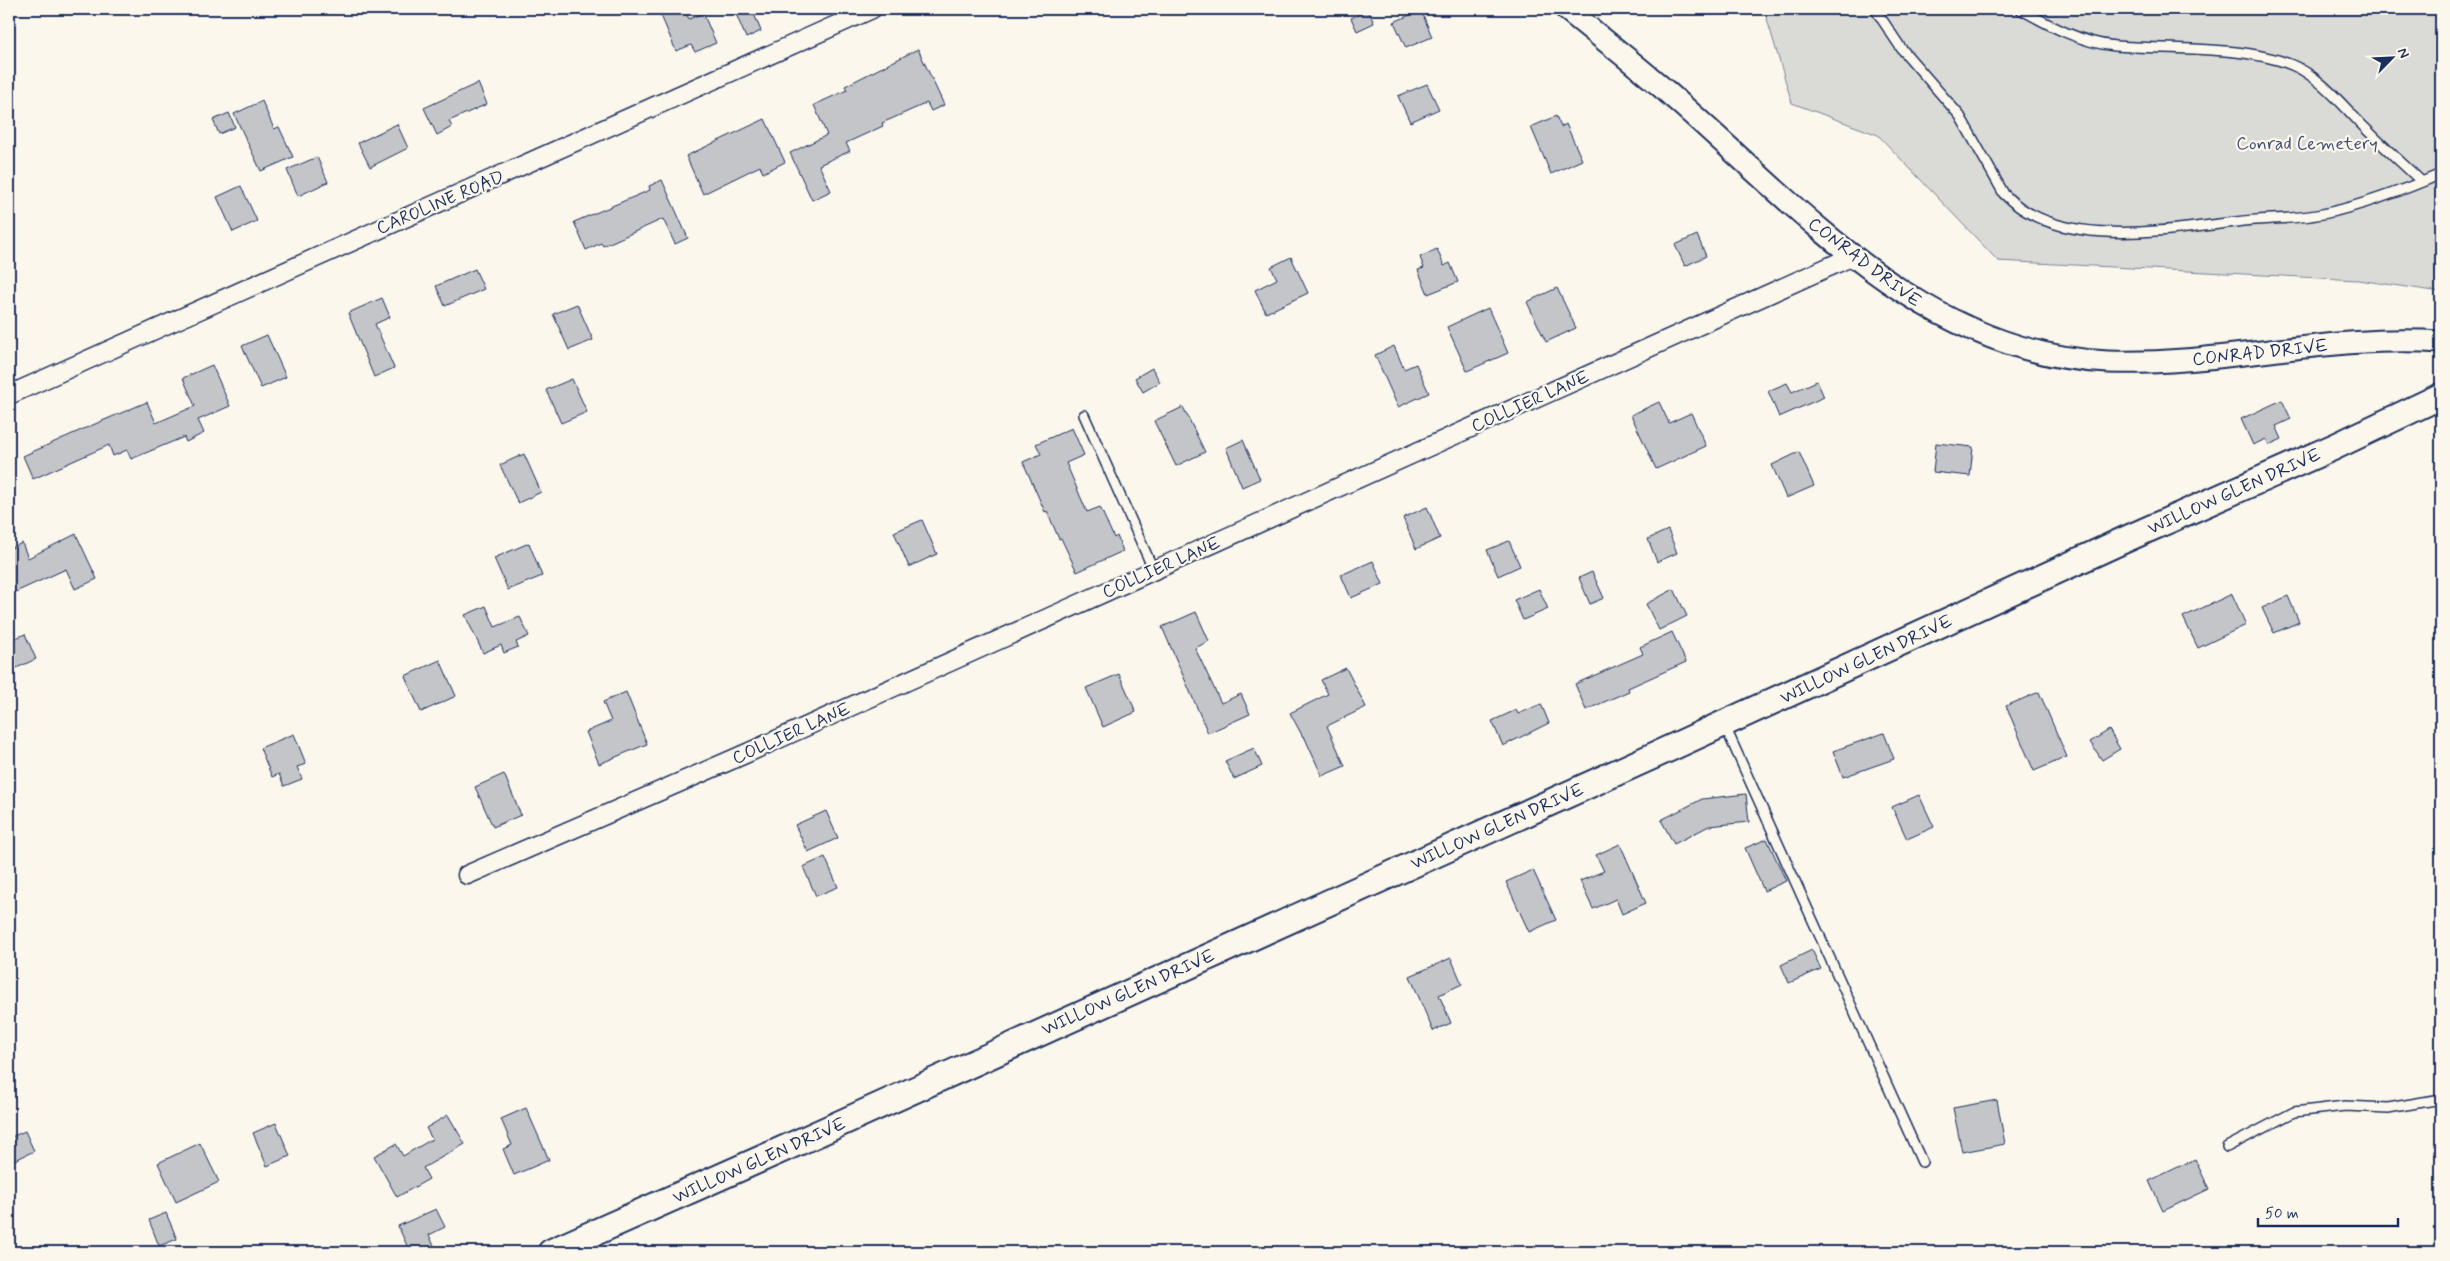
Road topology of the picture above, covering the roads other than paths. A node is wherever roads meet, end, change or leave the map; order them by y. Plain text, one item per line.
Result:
1 (872, 9) edge
2 (1566, 9) edge
3 (1875, 9) edge
4 (2020, 9) edge
5 (2441, 174) edge
6 (2422, 182) junction
7 (1853, 256) junction
8 (2441, 342) edge
9 (9, 395) edge
10 (2441, 396) edge
11 (1084, 415) dead end
12 (1154, 571) junction
13 (1724, 724) junction
14 (467, 875) dead end
15 (2441, 1099) edge
16 (2227, 1147) dead end
17 (1922, 1162) dead end
18 (550, 1252) edge

1 - 9 street, CAROLINE ROAD
2 - 7 street, CONRAD DRIVE
3 - 6 lane
4 - 6 lane
5 - 6 lane
7 - 8 street, CONRAD DRIVE
7 - 12 street, COLLIER LANE
10 - 13 main road, WILLOW GLEN DRIVE
11 - 12 lane
12 - 14 street, COLLIER LANE
13 - 17 lane
13 - 18 main road, WILLOW GLEN DRIVE
15 - 16 lane

